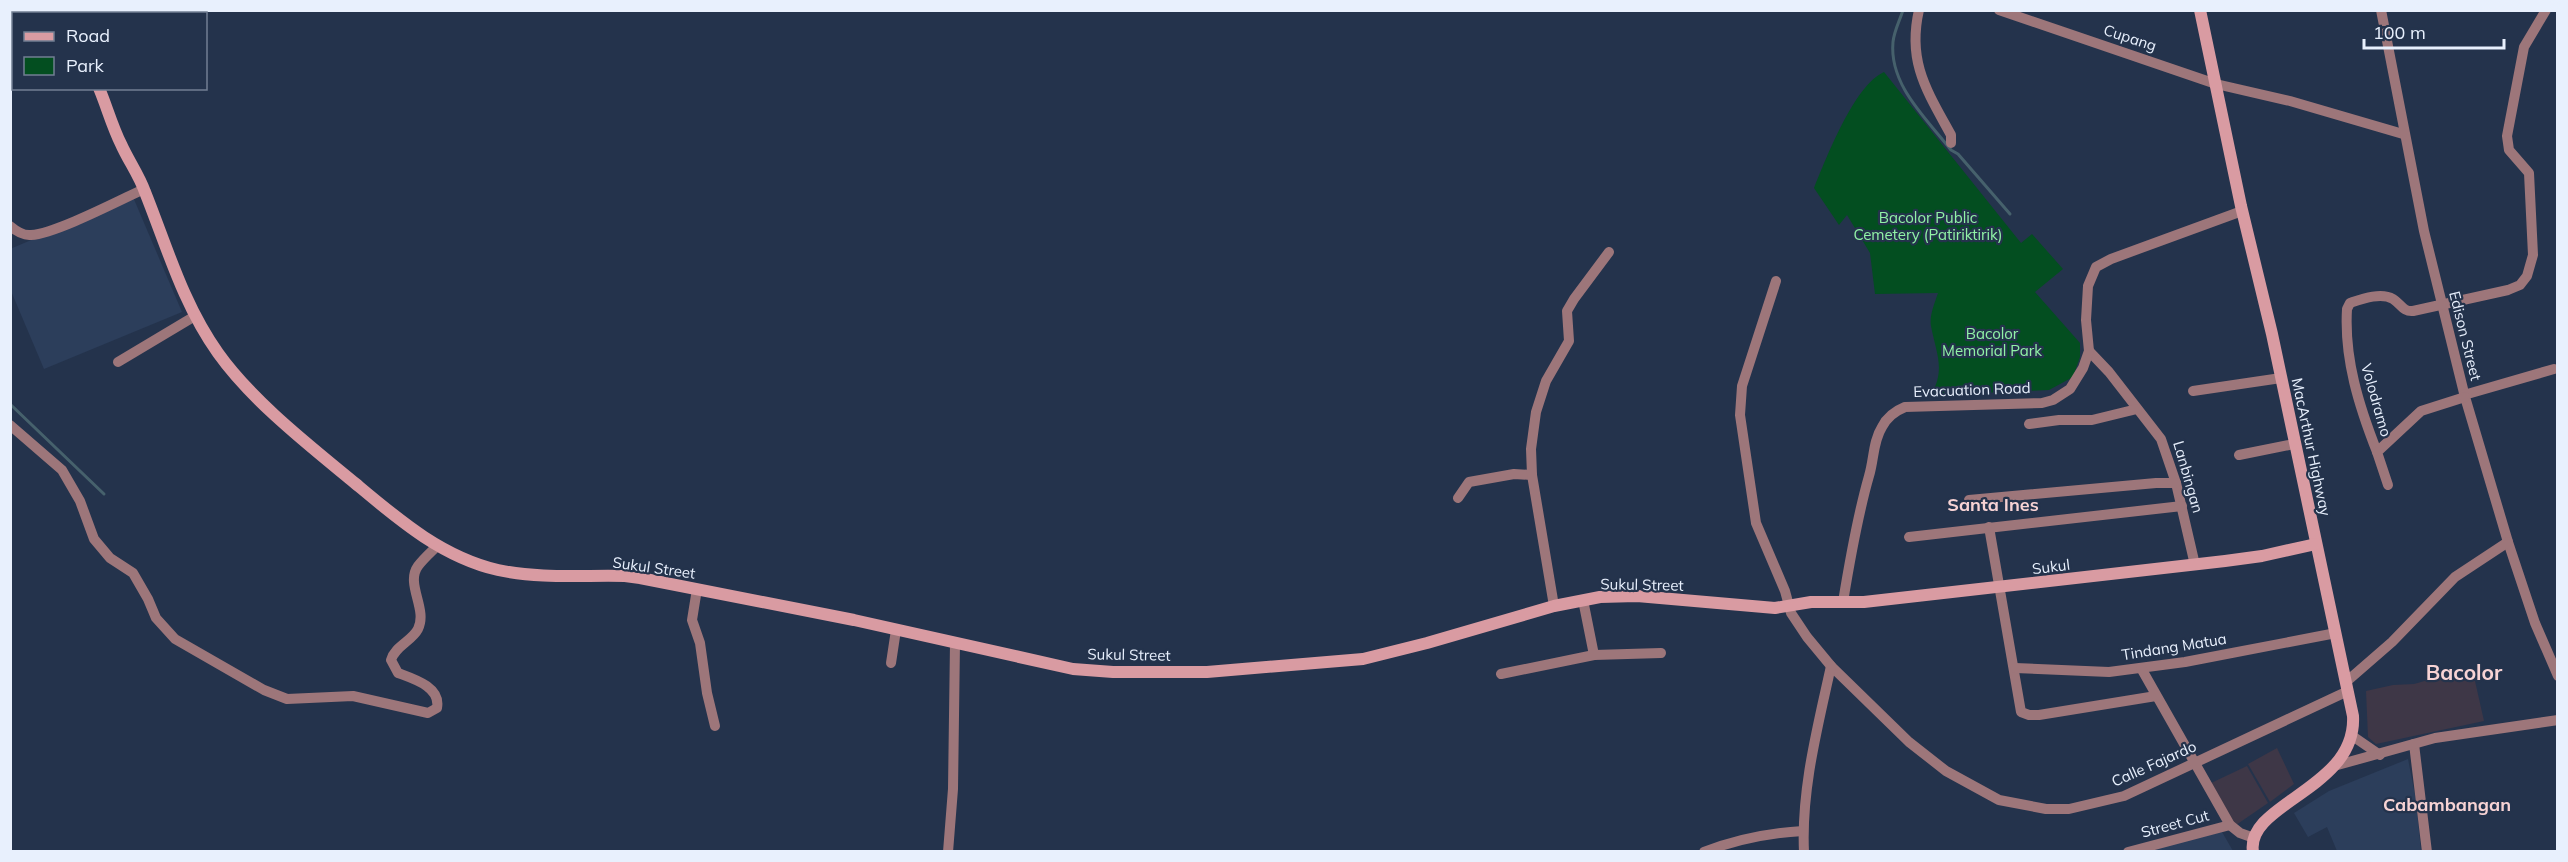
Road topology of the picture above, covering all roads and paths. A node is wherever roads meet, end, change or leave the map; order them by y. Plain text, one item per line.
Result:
1 (1919, 10) edge
2 (1999, 10) edge
3 (2200, 10) edge
4 (2380, 10) edge
5 (2546, 10) edge
6 (2028, 15) edge
7 (2216, 84) junction
8 (100, 90) edge
9 (2403, 134) junction
10 (1951, 143) dead end
11 (144, 189) junction
12 (2242, 212) junction
13 (10, 226) edge
14 (1609, 252) dead end
15 (1776, 281) dead end
16 (2441, 303) junction
17 (195, 316) junction
18 (2089, 351) junction
19 (118, 362) dead end
20 (2554, 369) dead end
21 (2281, 378) junction
22 (2193, 390) dead end
23 (2464, 396) junction
24 (2137, 409) junction
25 (2029, 424) dead end
26 (10, 425) edge
27 (2294, 444) junction
28 (2377, 452) junction
29 (2239, 455) dead end
30 (1532, 475) junction
31 (2176, 483) junction
32 (2388, 484) dead end
33 (1458, 498) dead end
34 (1969, 500) dead end
35 (2182, 506) junction
36 (1989, 527) junction
37 (1909, 537) dead end
38 (2508, 542) junction
39 (2316, 544) junction
40 (437, 546) junction
41 (2195, 565) junction
42 (1998, 588) junction
43 (697, 589) junction
44 (1583, 600) junction
45 (1843, 602) junction
46 (1554, 606) junction
47 (1789, 606) junction
48 (896, 630) junction
49 (2336, 633) junction
50 (955, 643) junction
51 (1661, 653) dead end
52 (1594, 655) junction
53 (891, 663) dead end
54 (1831, 666) junction
55 (2015, 668) junction
56 (2140, 668) junction
57 (1501, 674) dead end
58 (2558, 676) edge
59 (2347, 687) junction
60 (2156, 696) junction
61 (2558, 720) edge
62 (715, 726) dead end
63 (2352, 735) junction
64 (2414, 744) junction
65 (2380, 755) junction
66 (2193, 764) junction
67 (2334, 766) junction
68 (2229, 825) junction
69 (1803, 831) junction
70 (2254, 838) junction
71 (948, 852) edge
72 (1704, 852) edge
73 (1804, 852) edge
74 (2128, 852) edge
75 (2253, 852) edge
76 (2427, 852) edge

1 - 10 street
2 - 6 street, Cupang
3 - 7 street, MacArthur Highway
4 - 9 street, Edison Street
5 - 16 street
6 - 7 street, Cupang
7 - 9 street, Cupang
7 - 12 street, MacArthur Highway
8 - 11 street, Sukul Street
9 - 16 street, Edison Street
11 - 13 street
11 - 17 street, Sukul Street
12 - 18 street, Evacuation Road
12 - 21 street, MacArthur Highway
14 - 30 street
15 - 47 street, Calle Fajardo
16 - 23 street, Edison Street
16 - 28 street, Volodramo
17 - 19 street
17 - 40 street, Sukul Street
18 - 24 street, Lanbingan
18 - 45 street, Evacuation Road
20 - 23 street
21 - 22 street
21 - 27 street, MacArthur Highway
23 - 28 street
23 - 38 street, Edison Street
24 - 25 street
24 - 31 street, Lanbingan
26 - 40 street
27 - 29 street
27 - 39 street, MacArthur Highway
28 - 32 street, Volodramo
30 - 33 street
30 - 46 street
31 - 34 street
31 - 35 street, Lanbingan
35 - 36 street
35 - 41 street, Lanbingan
36 - 37 street
36 - 42 street
38 - 58 street, Edison Street
38 - 59 street
39 - 41 street, Sukul
39 - 49 street, MacArthur Highway
40 - 43 street, Sukul Street
41 - 42 street, Sukul
42 - 45 street, Sukul
42 - 55 street
43 - 48 street, Sukul Street
43 - 62 street
44 - 46 street, Sukul Street
44 - 47 street, Sukul Street
44 - 52 street
45 - 47 street, Sukul
46 - 50 street, Sukul Street
47 - 54 street, Calle Fajardo
48 - 50 street, Sukul Street
48 - 53 street
49 - 56 street, Tindang Matua
49 - 59 street, MacArthur Highway
50 - 71 street
51 - 52 street
52 - 57 street
54 - 66 street, Calle Fajardo
54 - 69 street
55 - 56 street, Tindang Matua
55 - 60 street
56 - 60 street
59 - 63 street, MacArthur Highway
59 - 66 street, Calle Fajardo
60 - 66 street
61 - 64 street
63 - 65 street
63 - 67 street, MacArthur Highway
64 - 65 street
64 - 76 street
65 - 67 street
66 - 68 street
67 - 70 street, MacArthur Highway
68 - 70 street
68 - 74 street, Street Cut
69 - 72 street
69 - 73 street
70 - 75 street

